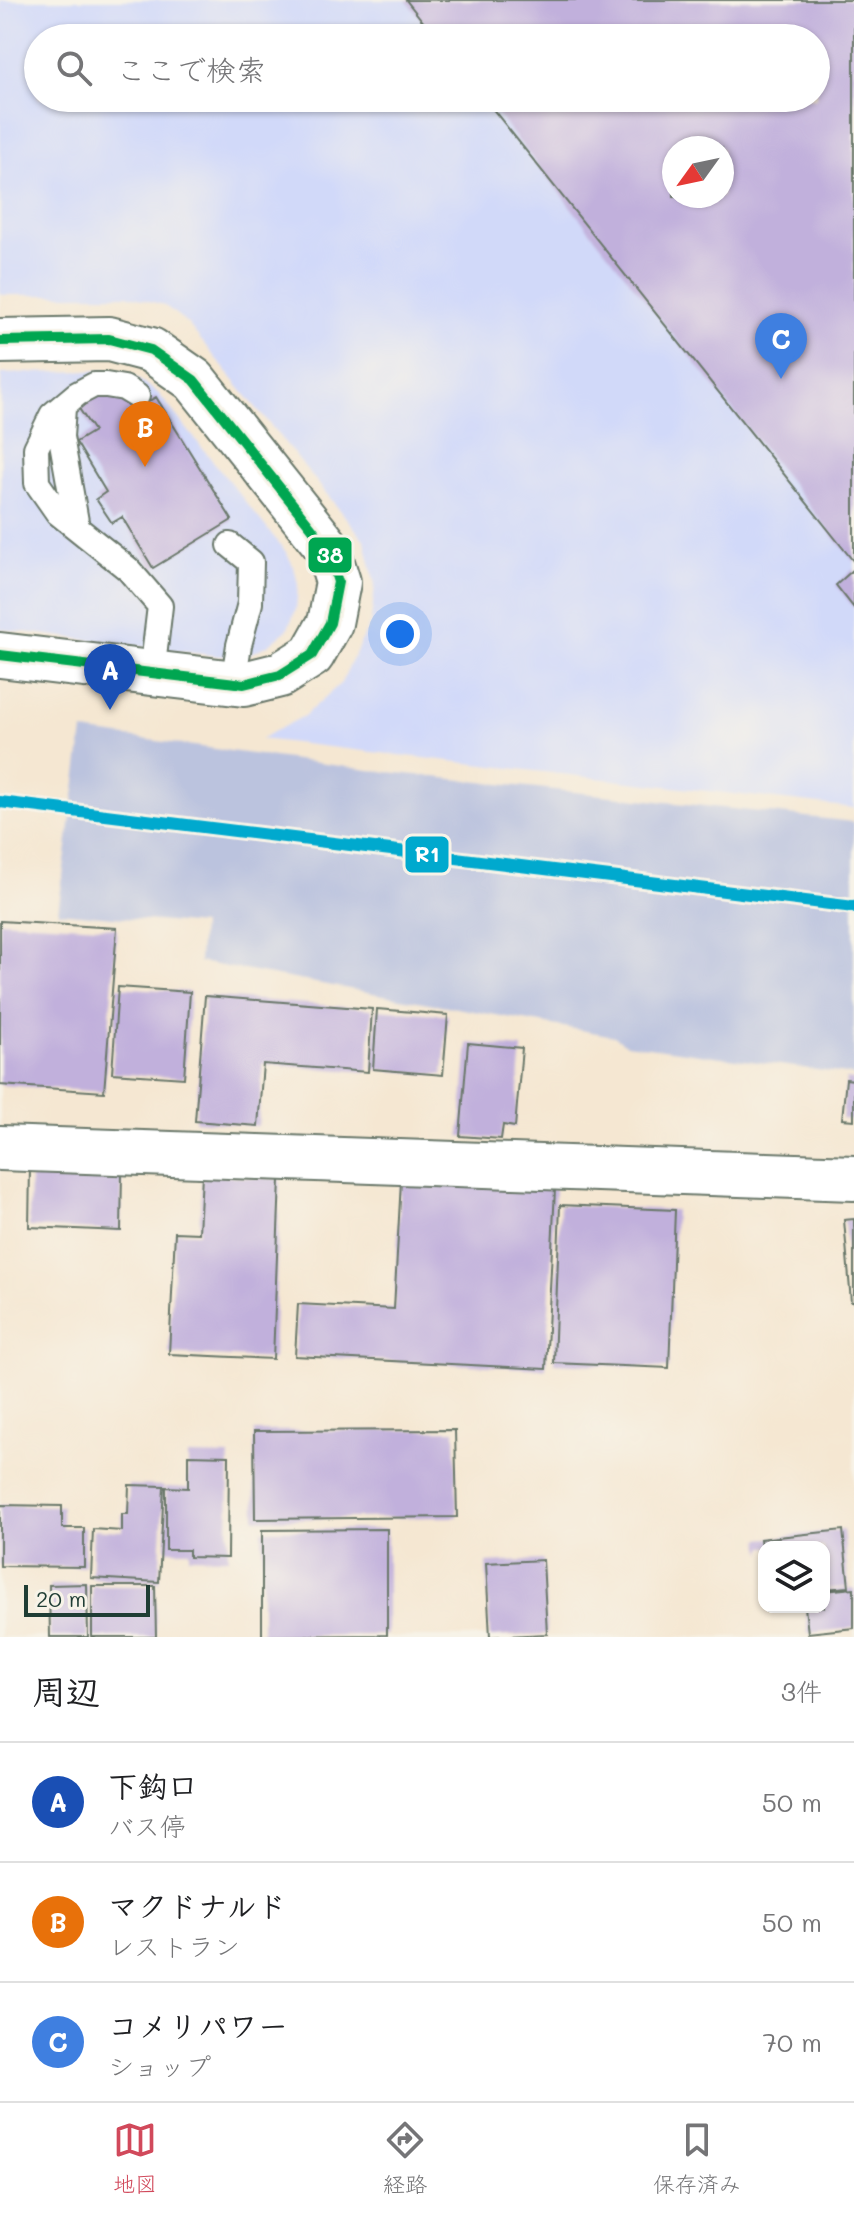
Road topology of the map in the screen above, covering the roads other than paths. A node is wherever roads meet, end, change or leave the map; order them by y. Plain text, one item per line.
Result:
1 (0, 341) edge
2 (137, 396) dead end
3 (230, 545) dead end
4 (0, 655) edge
5 (152, 674) junction
6 (233, 683) junction
7 (0, 1148) edge
8 (854, 1178) edge

1 - 6 street
2 - 5 lane
3 - 6 lane
4 - 5 street
5 - 6 street
7 - 8 street

